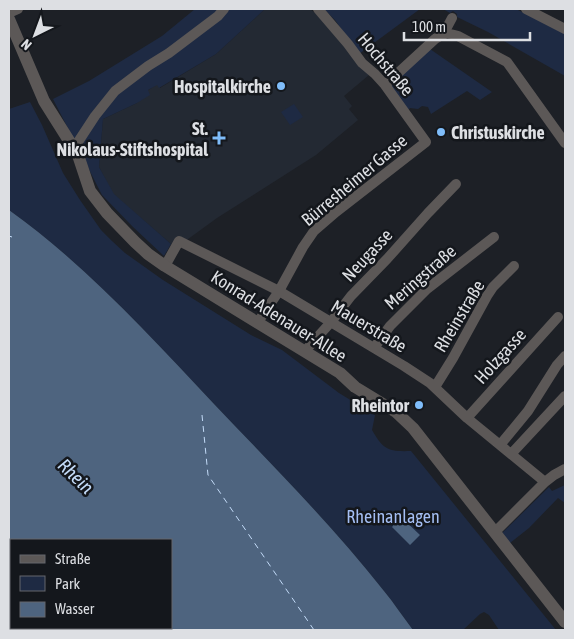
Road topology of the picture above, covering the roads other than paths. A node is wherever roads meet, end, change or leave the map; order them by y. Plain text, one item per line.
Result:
1 (18, 9) edge
2 (224, 9) edge
3 (318, 9) edge
4 (526, 9) edge
5 (9, 12) edge
6 (454, 13) edge
7 (9, 19) edge
8 (565, 29) edge
9 (444, 33) junction
10 (385, 85) junction
11 (426, 142) joint
12 (565, 143) edge
13 (72, 146) junction
14 (456, 184) dead end
15 (494, 236) dead end
16 (166, 266) junction
17 (514, 266) dead end
18 (279, 291) junction
19 (558, 317) dead end
20 (258, 322) junction
21 (331, 322) junction
22 (374, 348) junction
23 (304, 351) junction
24 (565, 356) edge
25 (435, 386) junction
26 (565, 396) edge
27 (467, 418) junction
28 (500, 445) junction
29 (511, 454) junction
30 (565, 469) edge
31 (545, 482) junction
32 (495, 532) junction
33 (565, 622) edge

1 - 5 street
2 - 13 street
3 - 10 street, Hochstraße
4 - 8 street
6 - 9 street
7 - 13 street, Konrad-Adenauer-Allee
9 - 10 street
9 - 12 street
10 - 11 street, Hochstraße
11 - 18 street, Bürresheimer Gasse
13 - 16 street, Konrad-Adenauer-Allee
14 - 21 street, Neugasse
15 - 22 street, Meringstraße
16 - 18 street, Mauerstraße
16 - 20 street, Konrad-Adenauer-Allee
17 - 25 street, Rheinstraße
18 - 20 street, Bürresheimer Gasse
18 - 21 street, Mauerstraße
19 - 27 street, Holzgasse
20 - 23 street, Konrad-Adenauer-Allee
21 - 22 street, Mauerstraße
21 - 23 street, Neugasse
22 - 25 street, Mauerstraße
23 - 32 street, Konrad-Adenauer-Allee
24 - 28 street
25 - 27 street, Mauerstraße
26 - 29 street
27 - 28 street, Mauerstraße
28 - 29 street, Mauerstraße
29 - 31 street, Mauerstraße
30 - 31 street
31 - 32 street
32 - 33 street, Konrad-Adenauer-Allee

